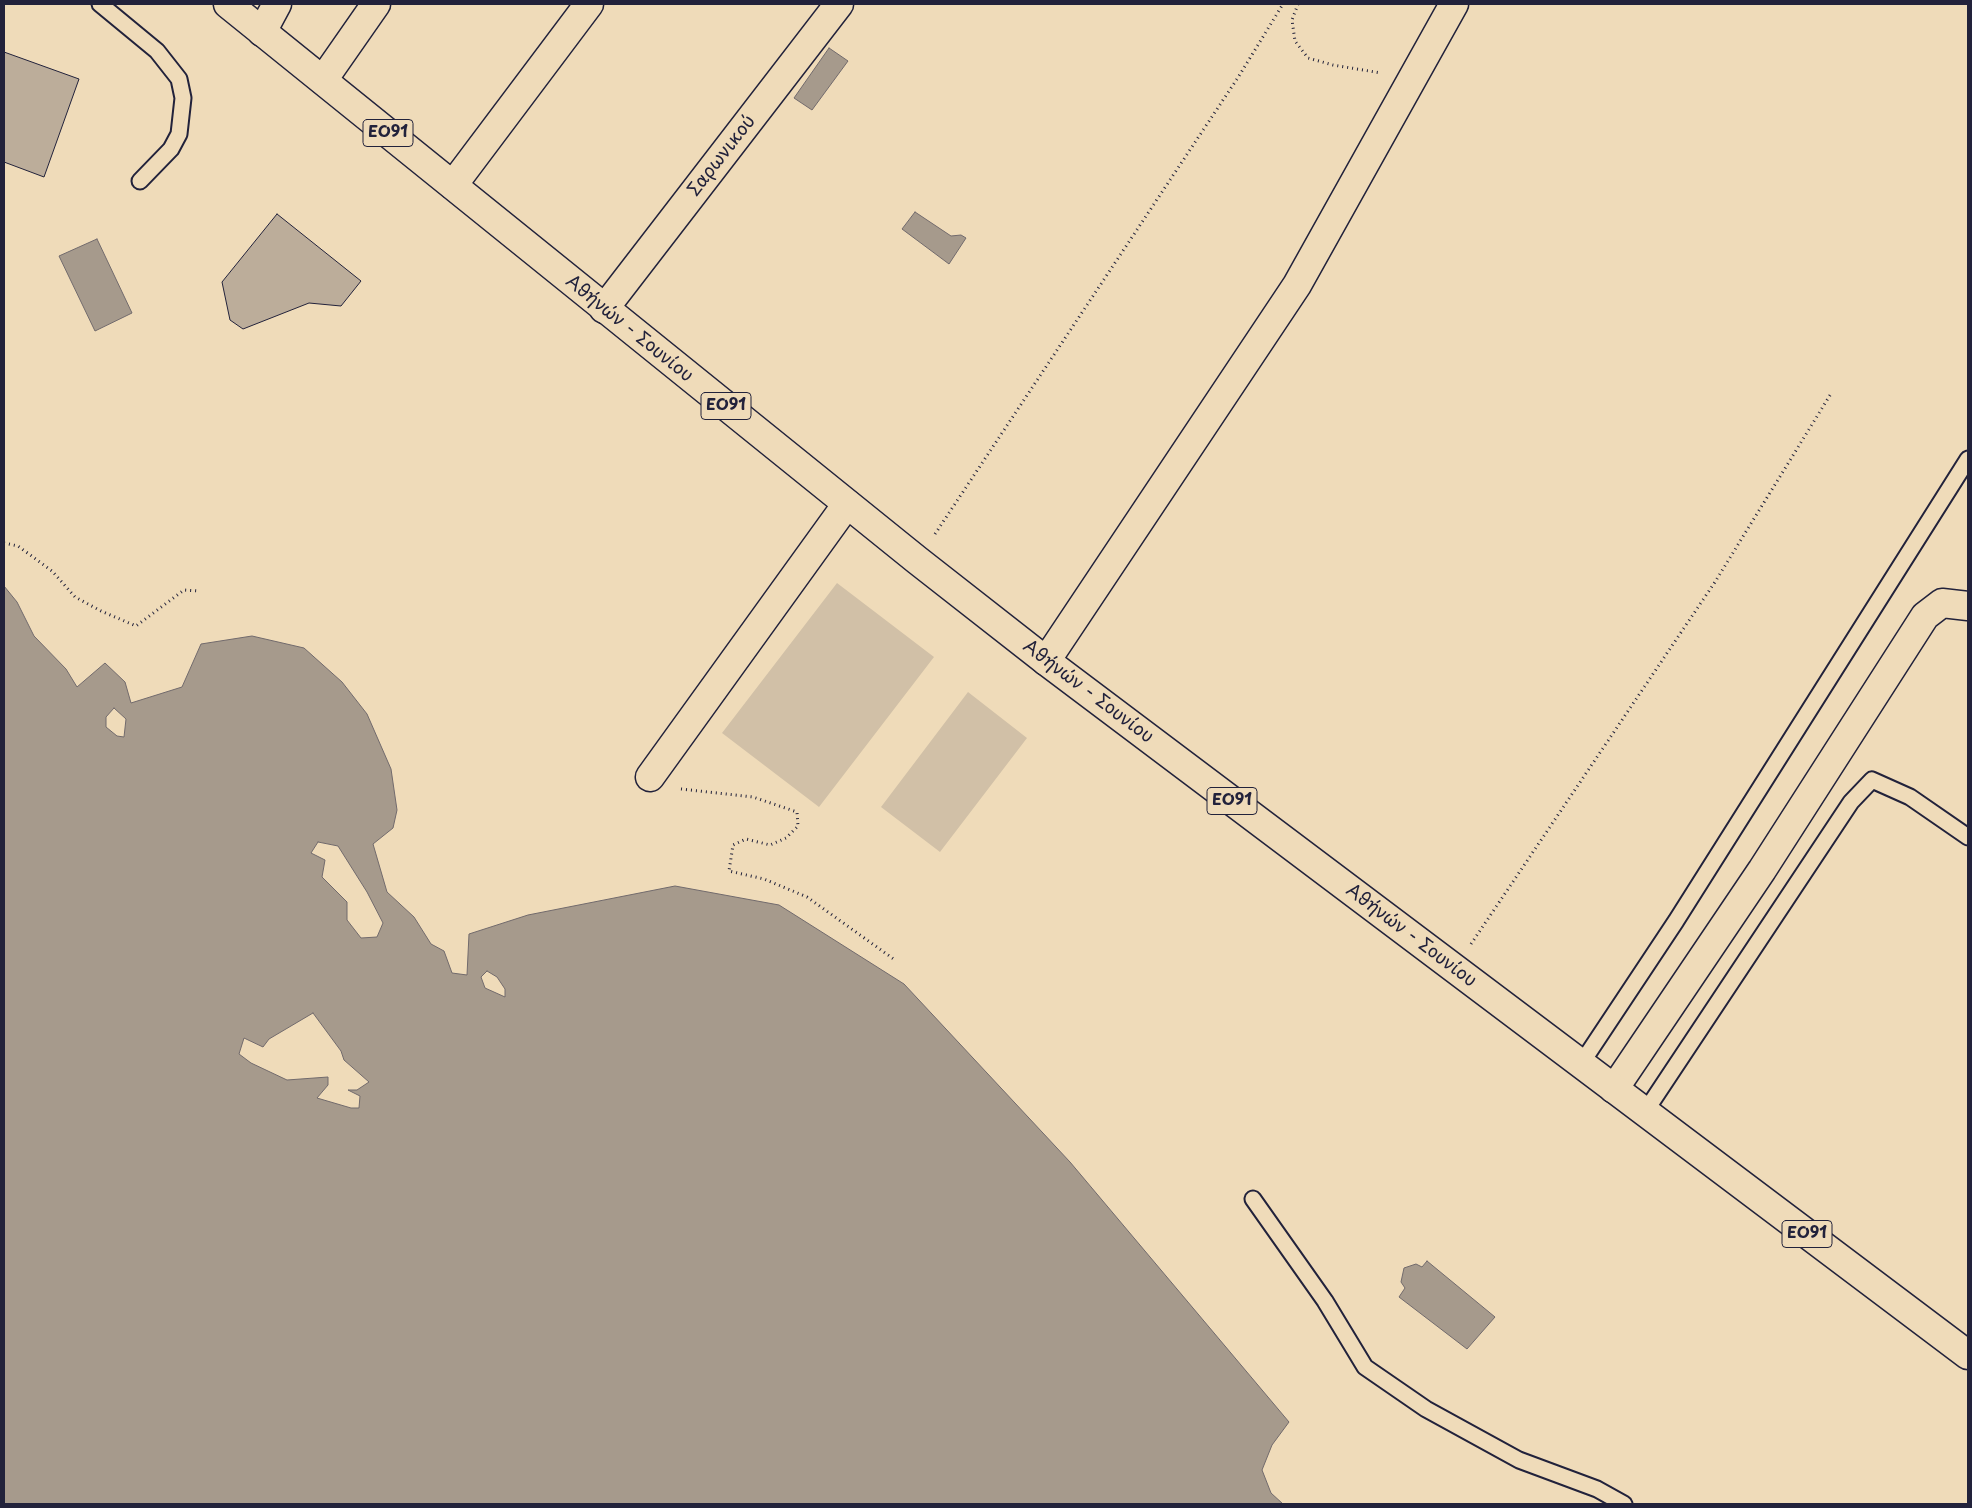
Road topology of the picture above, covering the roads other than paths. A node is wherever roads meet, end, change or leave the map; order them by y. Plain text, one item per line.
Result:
1 (100, 4) edge
2 (228, 4) edge
3 (277, 4) edge
4 (376, 4) edge
5 (589, 4) edge
6 (839, 4) edge
7 (1454, 4) edge
8 (262, 32) junction
9 (323, 80) junction
10 (140, 181) dead end
11 (453, 185) junction
12 (604, 309) junction
13 (1968, 459) edge
14 (847, 504) junction
15 (1968, 606) edge
16 (1046, 661) junction
17 (650, 777) road end
18 (1968, 837) edge
19 (1581, 1064) junction
20 (1614, 1089) junction
21 (1645, 1112) junction
22 (1253, 1199) dead end
23 (1968, 1355) edge
24 (1624, 1504) edge

1 - 10 lane
2 - 8 street, Αθήνών - Σουνίου / ΕΟ91
3 - 8 street
4 - 9 street
5 - 11 street
6 - 12 street, Σαρωνικού
7 - 16 street
8 - 9 street, Αθήνών - Σουνίου / ΕΟ91
9 - 11 street, Αθήνών - Σουνίου / ΕΟ91
11 - 12 street, Αθήνών - Σουνίου / ΕΟ91
12 - 14 street, Αθήνών - Σουνίου / ΕΟ91
13 - 19 lane
14 - 16 street, Αθήνών - Σουνίου / ΕΟ91
14 - 17 street
15 - 20 street
16 - 19 street, Αθήνών - Σουνίου / ΕΟ91
18 - 21 lane
19 - 20 street, Αθήνών - Σουνίου / ΕΟ91
20 - 21 street, Αθήνών - Σουνίου / ΕΟ91
21 - 23 street, Αθήνών - Σουνίου / ΕΟ91
22 - 24 lane

